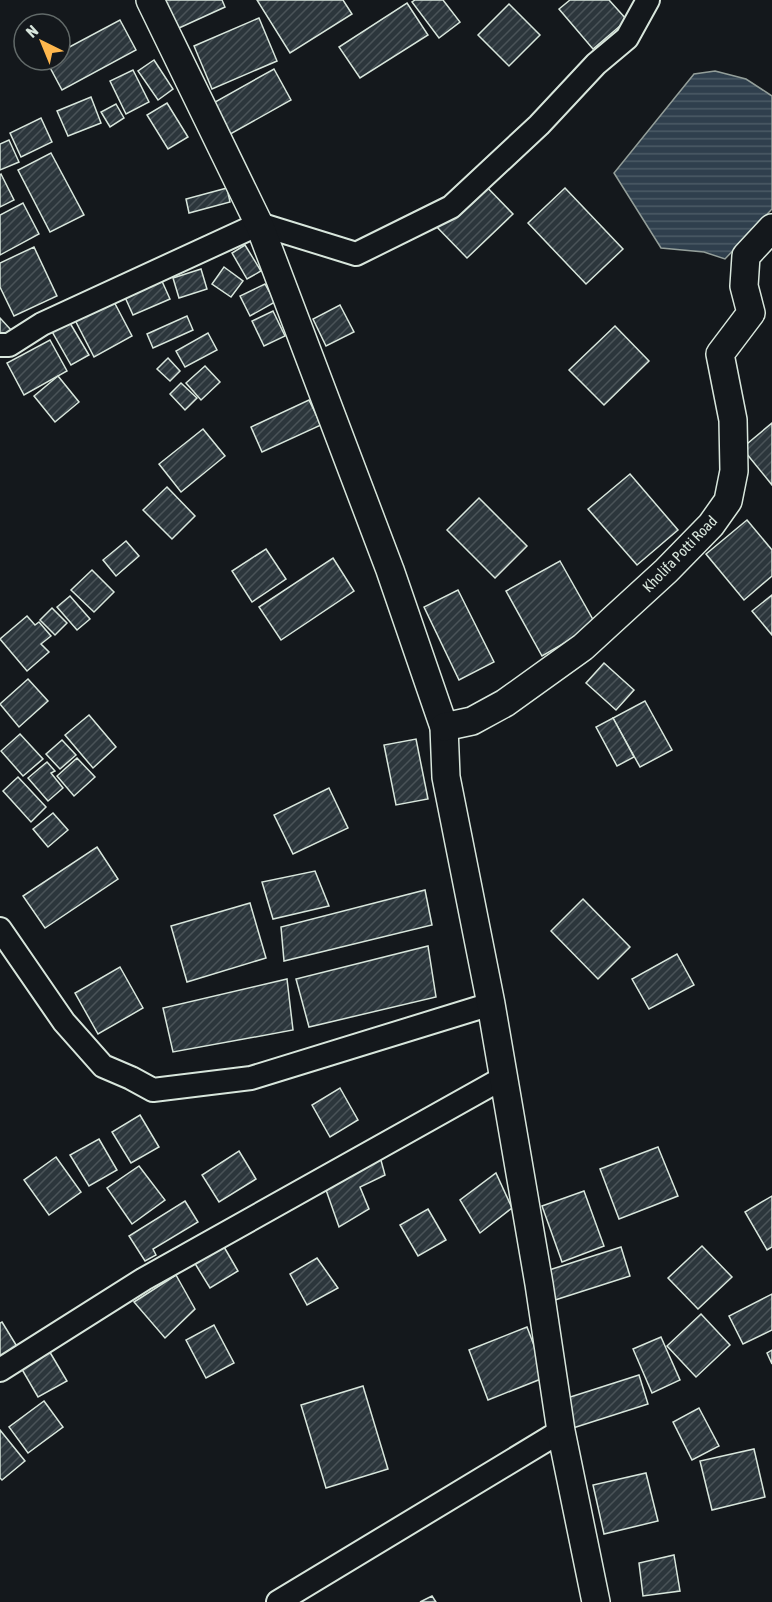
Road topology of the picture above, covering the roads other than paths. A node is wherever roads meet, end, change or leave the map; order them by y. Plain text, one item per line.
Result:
1 (150, 0) edge
2 (648, 0) edge
3 (259, 224) junction
4 (772, 228) edge
5 (0, 345) edge
6 (444, 727) junction
7 (0, 929) edge
8 (491, 1004) junction
9 (503, 1078) junction
10 (0, 1370) edge
11 (561, 1431) junction
12 (278, 1602) edge
13 (596, 1602) edge

1 - 3 street
2 - 3 street
3 - 5 street
3 - 6 street
4 - 6 street, Kholifa Potti Road
6 - 8 street
7 - 8 street
8 - 9 street
9 - 10 street
9 - 11 street
11 - 12 street
11 - 13 street

